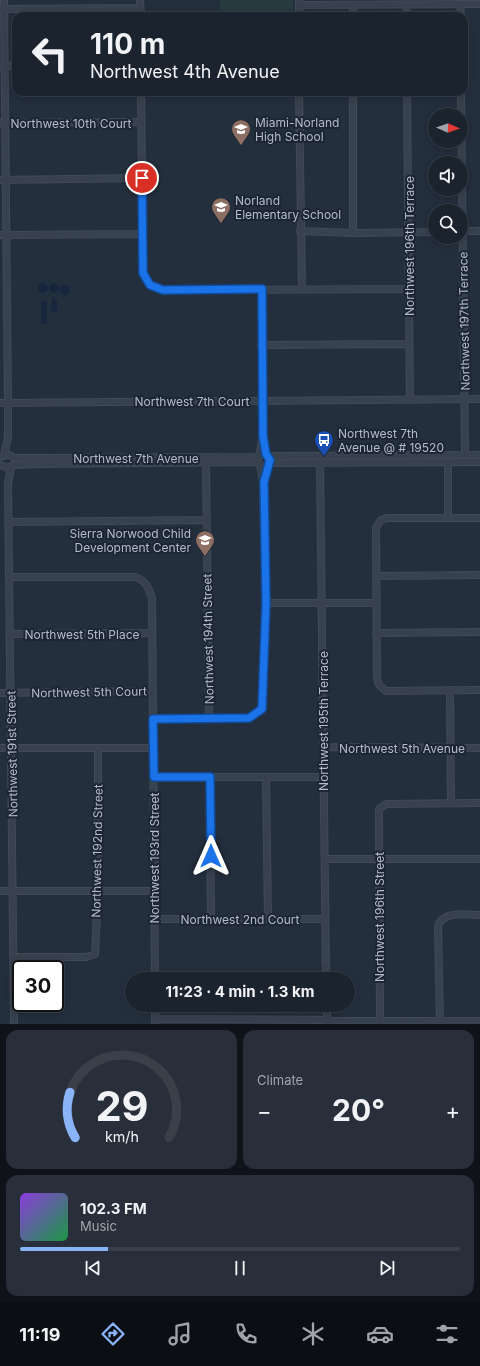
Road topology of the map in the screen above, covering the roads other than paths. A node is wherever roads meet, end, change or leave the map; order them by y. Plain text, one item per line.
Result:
1 (4, 0) edge
2 (140, 0) edge
3 (299, 3) edge
4 (460, 4) junction
5 (480, 4) edge
6 (353, 5) junction
7 (406, 5) junction
8 (140, 8) junction
9 (2, 9) edge
10 (140, 12) edge
11 (353, 12) edge
12 (407, 12) edge
13 (460, 12) edge
14 (2, 66) edge
15 (141, 96) edge
16 (299, 96) edge
17 (353, 96) edge
18 (407, 96) edge
19 (461, 96) edge
20 (141, 122) junction
21 (2, 123) edge
22 (142, 178) junction
23 (3, 180) edge
24 (462, 204) edge
25 (300, 231) junction
26 (468, 231) edge
27 (480, 231) edge
28 (409, 232) junction
29 (428, 232) edge
30 (353, 233) junction
31 (142, 234) junction
32 (3, 236) edge
33 (462, 244) edge
34 (302, 288) junction
35 (261, 289) junction
36 (409, 289) junction
37 (0, 293) edge
38 (7, 293) junction
39 (262, 344) junction
40 (409, 344) junction
41 (0, 346) edge
42 (8, 346) junction
43 (480, 399) edge
44 (262, 400) junction
45 (410, 400) junction
46 (466, 400) junction
47 (0, 403) edge
48 (8, 403) junction
49 (263, 436) junction
50 (465, 455) junction
51 (480, 455) edge
52 (6, 457) edge
53 (259, 460) junction
54 (268, 460) junction
55 (448, 462) junction
56 (480, 462) edge
57 (206, 463) junction
58 (320, 463) junction
59 (6, 466) edge
60 (264, 482) junction
61 (448, 518) junction
62 (480, 518) edge
63 (206, 520) junction
64 (10, 522) junction
65 (480, 575) edge
66 (376, 576) junction
67 (10, 577) junction
68 (266, 603) junction
69 (322, 603) junction
70 (376, 603) junction
71 (480, 632) edge
72 (376, 633) junction
73 (11, 634) junction
74 (152, 634) junction
75 (450, 690) junction
76 (480, 690) edge
77 (153, 691) junction
78 (0, 692) edge
79 (11, 693) junction
80 (209, 718) junction
81 (153, 719) junction
82 (323, 747) junction
83 (0, 748) edge
84 (12, 748) junction
85 (98, 748) junction
86 (153, 748) junction
87 (451, 748) junction
88 (480, 748) edge
89 (154, 777) junction
90 (210, 777) junction
91 (266, 777) junction
92 (323, 777) junction
93 (451, 804) junction
94 (480, 804) edge
95 (325, 859) junction
96 (379, 859) junction
97 (480, 859) edge
98 (0, 891) edge
99 (13, 891) junction
100 (98, 891) junction
101 (154, 891) junction
102 (480, 915) edge
103 (155, 919) junction
104 (268, 919) junction
105 (325, 919) junction
106 (212, 920) junction
107 (14, 957) junction
108 (155, 972) edge
109 (326, 972) edge
110 (480, 1021) edge
111 (155, 1022) edge
112 (327, 1022) edge
113 (380, 1022) edge
114 (440, 1022) edge
115 (14, 1024) edge

1 - 9 street
2 - 8 street
3 - 6 street
4 - 5 street
4 - 7 street
4 - 13 street
6 - 7 street
6 - 11 street
7 - 12 street
8 - 9 street
8 - 10 street
9 - 14 street
14 - 21 street
15 - 20 street
16 - 25 street
17 - 30 street
18 - 28 street, Northwest 196th Terrace
19 - 24 street, Northwest 197th Terrace
20 - 21 street, Northwest 10th Court
20 - 22 street
21 - 23 street
22 - 23 street
22 - 31 street
23 - 32 street
25 - 30 street
25 - 34 street
26 - 27 street
28 - 29 street
28 - 30 street
28 - 36 street, Northwest 196th Terrace
31 - 32 street
31 - 35 street
32 - 38 street
33 - 46 street, Northwest 197th Terrace
34 - 35 street
34 - 36 street
35 - 39 street
36 - 40 street, Northwest 196th Terrace
37 - 38 street
38 - 42 street
39 - 40 street
39 - 44 street
40 - 45 street, Northwest 196th Terrace
41 - 42 street
42 - 48 street
43 - 46 street, Northwest 7th Court
44 - 45 street, Northwest 7th Court
44 - 48 street, Northwest 7th Court
44 - 49 street
45 - 46 street, Northwest 7th Court
46 - 50 street, Northwest 197th Terrace
47 - 48 street, Northwest 7th Court
48 - 52 street
49 - 53 street
49 - 54 street
50 - 51 street, Northwest 7th Avenue
50 - 54 street, Northwest 7th Avenue
52 - 53 street, Northwest 7th Avenue
52 - 59 street
52 - 59 street
53 - 54 street, Northwest 7th Avenue
53 - 54 street, Northwest 7th Avenue
53 - 57 street, Northwest 7th Avenue
53 - 60 street
54 - 58 street, Northwest 7th Avenue
54 - 60 street
55 - 56 street, Northwest 7th Avenue
55 - 58 street, Northwest 7th Avenue
55 - 61 street
57 - 59 street, Northwest 7th Avenue
57 - 63 street, Northwest 194th Street
58 - 69 street, Northwest 195th Terrace
59 - 64 street, Northwest 191st Street
60 - 68 street
61 - 62 street
61 - 66 street
63 - 64 street
63 - 80 street, Northwest 194th Street
64 - 67 street, Northwest 191st Street
65 - 66 street
66 - 70 street
67 - 73 street, Northwest 191st Street
67 - 74 street, Northwest 193rd Street
68 - 69 street
68 - 80 street
69 - 70 street
69 - 82 street, Northwest 195th Terrace
70 - 72 street
71 - 72 street
72 - 75 street
73 - 74 street, Northwest 5th Place
73 - 79 street, Northwest 191st Street
74 - 77 street, Northwest 193rd Street
75 - 76 street
75 - 87 street
77 - 79 street, Northwest 5th Court
77 - 81 street, Northwest 193rd Street
78 - 79 street, Northwest 5th Court
79 - 84 street, Northwest 191st Street
80 - 81 street
81 - 86 street, Northwest 193rd Street
82 - 87 street, Northwest 5th Avenue
82 - 92 street, Northwest 195th Terrace
83 - 84 street
84 - 85 street
84 - 99 street, Northwest 191st Street
85 - 86 street
85 - 100 street, Northwest 192nd Street
86 - 89 street, Northwest 193rd Street
87 - 88 street, Northwest 5th Avenue
87 - 93 street
89 - 90 street
89 - 101 street, Northwest 193rd Street
90 - 91 street
90 - 106 street
91 - 92 street
91 - 104 street
92 - 95 street, Northwest 195th Terrace
93 - 94 street
93 - 96 street, Northwest 196th Street
95 - 96 street
95 - 105 street, Northwest 195th Terrace
96 - 97 street
96 - 113 street, Northwest 196th Street
98 - 99 street
99 - 100 street
99 - 107 street, Northwest 191st Street
100 - 101 street
100 - 107 street, Northwest 192nd Street
101 - 103 street, Northwest 193rd Street
102 - 114 street
103 - 106 street, Northwest 2nd Court
103 - 108 street, Northwest 193rd Street
104 - 105 street, Northwest 2nd Court
104 - 106 street, Northwest 2nd Court
105 - 109 street, Northwest 195th Terrace
107 - 115 street, Northwest 191st Street
110 - 114 street
111 - 112 street
112 - 113 street
113 - 114 street

